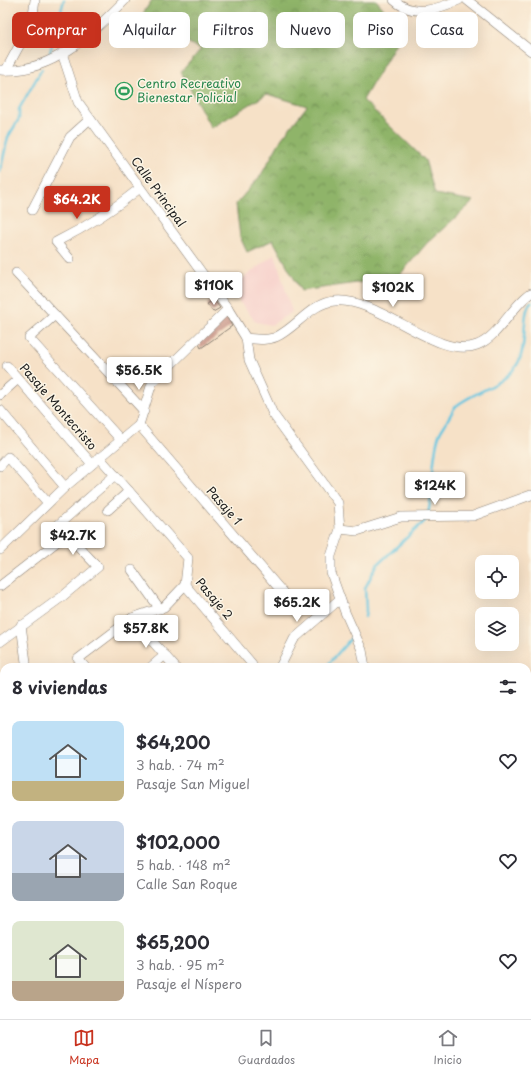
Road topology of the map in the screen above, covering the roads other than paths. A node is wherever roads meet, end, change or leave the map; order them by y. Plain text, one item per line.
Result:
1 (35, 0) edge
2 (125, 0) edge
3 (394, 0) edge
4 (459, 0) edge
5 (467, 0) edge
6 (531, 51) edge
7 (62, 53) junction
8 (3, 70) edge
9 (90, 119) junction
10 (140, 188) junction
11 (32, 210) dead end
12 (70, 259) dead end
13 (16, 272) dead end
14 (531, 293) edge
15 (228, 309) junction
16 (55, 315) junction
17 (246, 338) junction
18 (7, 366) dead end
19 (18, 379) junction
20 (0, 395) edge
21 (0, 410) edge
22 (144, 411) junction
23 (139, 425) junction
24 (120, 439) junction
25 (99, 457) junction
26 (92, 464) junction
27 (0, 466) edge
28 (115, 475) junction
29 (65, 487) junction
30 (129, 490) junction
31 (531, 495) edge
32 (48, 503) junction
33 (108, 510) dead end
34 (340, 529) junction
35 (67, 534) junction
36 (0, 550) edge
37 (132, 570) dead end
38 (185, 585) junction
39 (0, 586) edge
40 (340, 599) junction
41 (290, 601) dead end
42 (160, 609) junction
43 (132, 618) junction
44 (21, 625) junction
45 (0, 642) edge
46 (165, 655) junction
47 (26, 662) dead end
48 (82, 663) edge
49 (156, 663) edge
50 (172, 663) edge
51 (251, 663) edge
52 (282, 663) edge
53 (364, 663) edge

1 - 8 street
2 - 7 street
3 - 4 street
5 - 6 street
7 - 8 street
7 - 9 street, Calle Principal
9 - 10 street, Calle Principal
9 - 11 street
10 - 12 street
10 - 15 street, Calle Principal
13 - 16 street
14 - 17 street
15 - 17 street, Calle Principal
15 - 22 street
16 - 22 street
16 - 24 street
17 - 34 street
18 - 19 street, Pasaje Montecristo
19 - 20 street
19 - 26 street, Pasaje Montecristo
21 - 29 street
22 - 23 street
23 - 24 street
23 - 41 street, Pasaje 1
24 - 25 street
25 - 26 street
25 - 28 street, Pasaje 2
26 - 29 street
27 - 32 street
28 - 30 street, Pasaje 2
28 - 35 street
29 - 32 street
30 - 33 street
30 - 38 street, Pasaje 2
31 - 34 street
32 - 36 street
34 - 40 street
35 - 39 street
35 - 44 street
37 - 42 street
38 - 42 street
38 - 51 street, Pasaje 2
40 - 52 street
40 - 53 street
42 - 43 street
43 - 46 street
43 - 48 street
44 - 45 street
44 - 47 street
46 - 49 street
46 - 50 street

